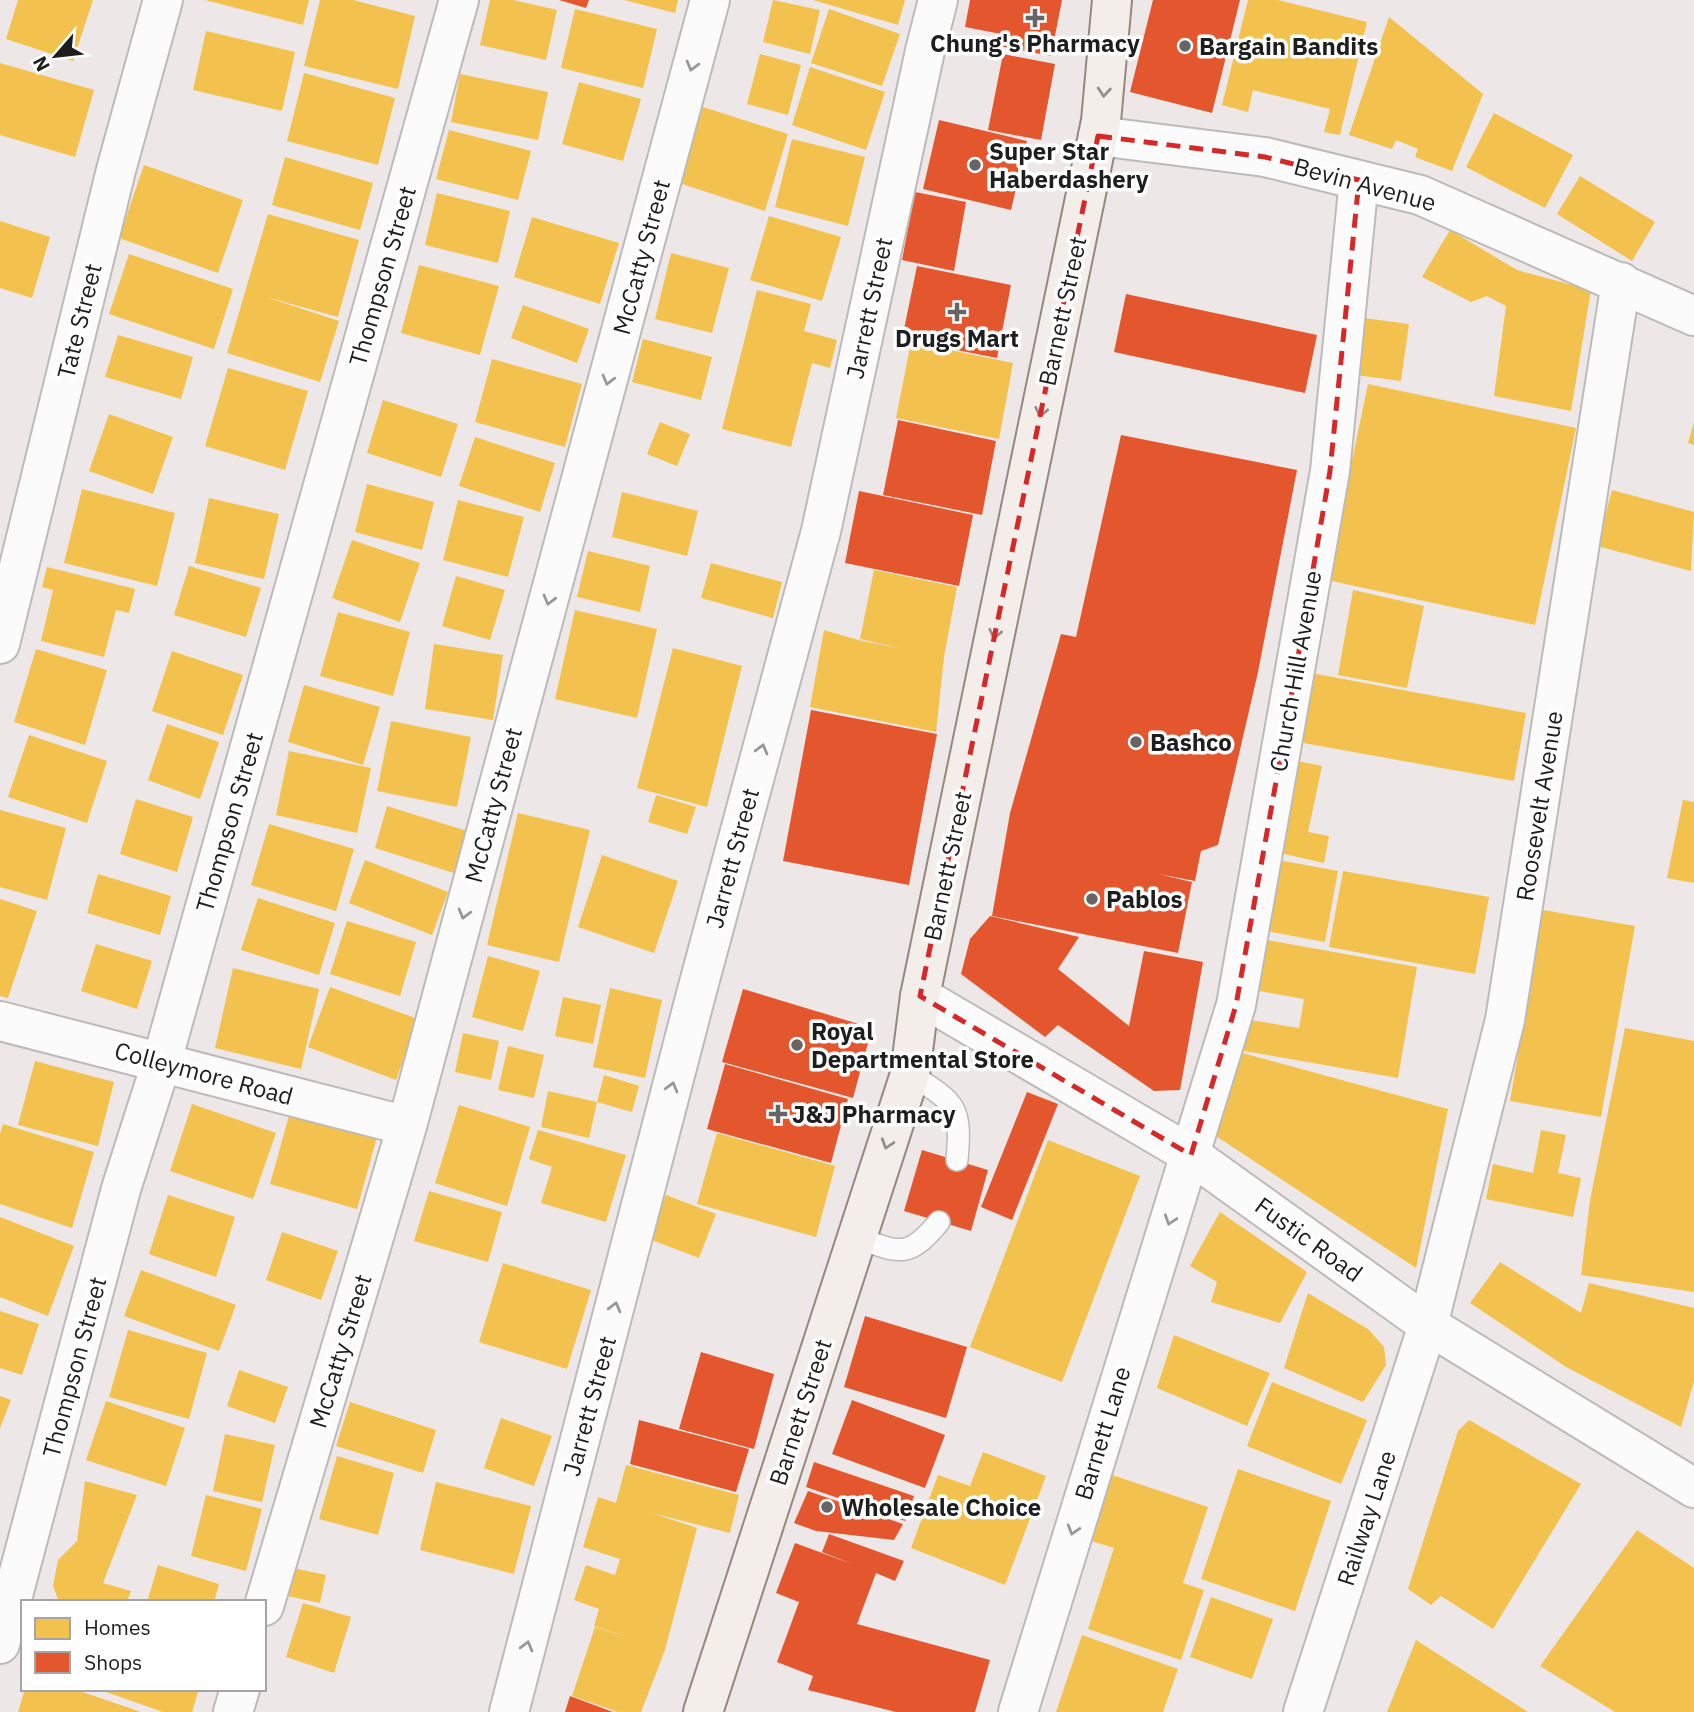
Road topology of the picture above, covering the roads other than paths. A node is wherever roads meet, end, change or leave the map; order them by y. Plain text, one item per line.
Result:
1 (163, 0) edge
2 (459, 0) edge
3 (710, 0) edge
4 (939, 0) edge
5 (1112, 0) edge
6 (1098, 136) junction
7 (1359, 180) junction
8 (1621, 282) junction
9 (1694, 316) edge
10 (0, 644) edge
11 (920, 996) junction
12 (0, 1021) edge
13 (162, 1061) junction
14 (910, 1074) junction
15 (407, 1126) junction
16 (1191, 1155) junction
17 (957, 1160) dead end
18 (939, 1222) dead end
19 (857, 1238) junction
20 (1429, 1325) junction
21 (1694, 1488) edge
22 (266, 1600) edge
23 (0, 1644) edge
24 (239, 1691) edge
25 (233, 1712) edge
26 (509, 1712) edge
27 (704, 1712) edge
28 (1018, 1712) edge
29 (1303, 1712) edge

1 - 10 street, Tate Street
2 - 13 street, Thompson Street
3 -> 15 street, McCatty Street
26 -> 4 street, Jarrett Street
5 -> 6 main road, Barnett Street
6 - 7 street, Bevin Avenue
6 -> 11 main road, Barnett Street
7 - 8 street, Bevin Avenue
7 - 16 street, Church Hill Avenue
8 - 9 street, Bevin Avenue
8 - 20 street, Roosevelt Avenue
11 - 14 main road, Barnett Street
11 - 16 street, Fustic Road
12 - 13 street, Colleymore Road
13 - 15 street, Colleymore Road
13 - 23 street, Thompson Street
14 - 17 lane
14 -> 19 main road, Barnett Street
15 - 22 street, McCatty Street
16 - 20 street, Fustic Road
16 -> 28 street, Barnett Lane
18 - 19 lane
19 - 27 main road, Barnett Street
20 - 21 street, Fustic Road
20 - 29 street, Railway Lane
24 - 25 street

